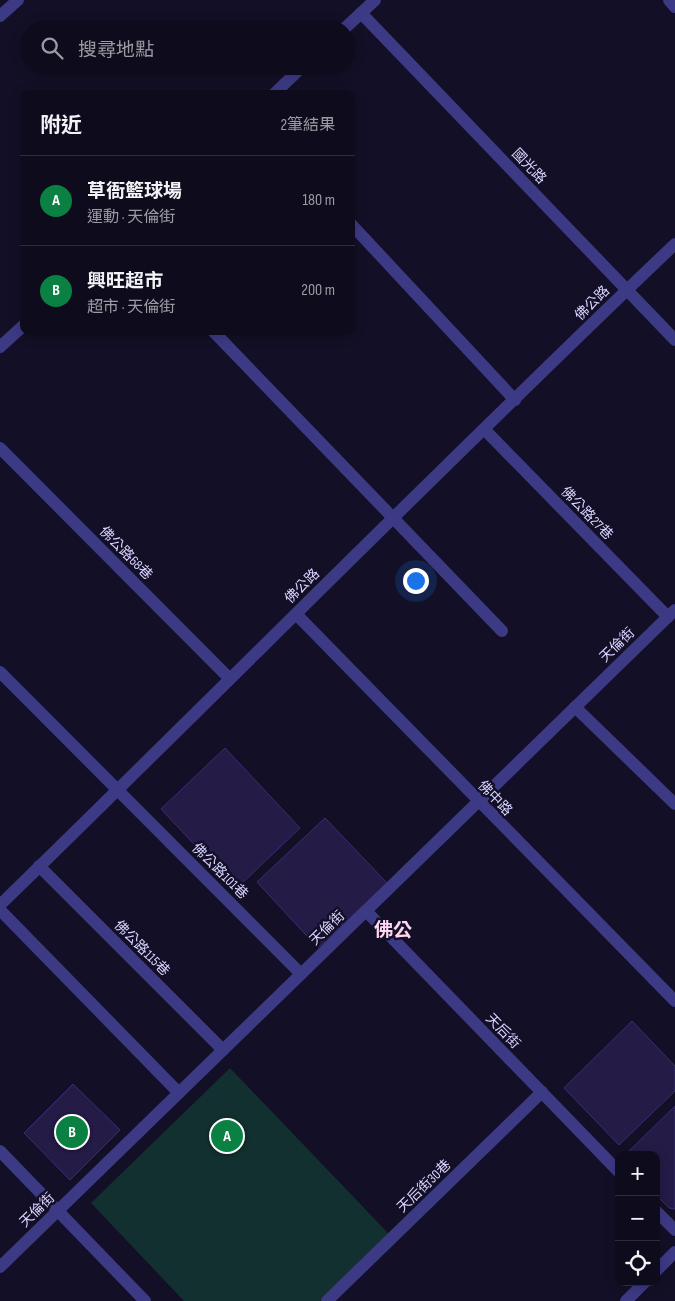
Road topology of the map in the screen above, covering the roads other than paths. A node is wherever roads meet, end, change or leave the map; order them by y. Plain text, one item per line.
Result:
1 (18, 0) edge
2 (375, 0) edge
3 (668, 0) edge
4 (675, 7) edge
5 (361, 13) junction
6 (0, 16) edge
7 (354, 20) edge
8 (294, 75) edge
9 (278, 90) edge
10 (355, 228) edge
11 (675, 244) edge
12 (626, 290) junction
13 (20, 329) edge
14 (217, 335) edge
15 (675, 340) edge
16 (0, 347) edge
17 (515, 400) junction
18 (484, 429) junction
19 (0, 448) edge
20 (392, 517) junction
21 (671, 613) edge
22 (296, 614) junction
23 (502, 631) dead end
24 (0, 672) edge
25 (230, 679) junction
26 (575, 707) junction
27 (118, 788) junction
28 (478, 802) junction
29 (675, 804) edge
30 (39, 866) junction
31 (0, 904) edge
32 (0, 910) edge
33 (366, 911) junction
34 (301, 974) junction
35 (675, 1001) edge
36 (223, 1050) junction
37 (542, 1092) junction
38 (179, 1093) junction
39 (0, 1151) edge
40 (615, 1168) edge
41 (58, 1211) junction
42 (660, 1215) edge
43 (675, 1230) edge
44 (675, 1252) edge
45 (0, 1267) edge
46 (660, 1267) edge
47 (640, 1286) edge
48 (335, 1298) edge
49 (145, 1301) edge
50 (626, 1301) edge

1 - 6 street
2 - 5 street
3 - 4 street
5 - 7 street
5 - 12 street, 國光路
8 - 9 street
10 - 17 street
11 - 12 street, 佛公路
12 - 15 street, 國光路
12 - 17 street, 佛公路
13 - 16 street
14 - 20 street
17 - 18 street, 佛公路
18 - 20 street, 佛公路
18 - 21 street, 佛公路27巷
19 - 25 street, 佛公路68巷
20 - 22 street, 佛公路
20 - 23 street
21 - 26 street, 天倫街
22 - 25 street, 佛公路
22 - 28 street, 佛中路
24 - 27 street, 佛公路101巷
25 - 27 street, 佛公路
26 - 28 street, 天倫街
26 - 29 street
27 - 30 street, 佛公路
27 - 34 street, 佛公路101巷
28 - 33 street, 天倫街
28 - 35 street, 佛中路
30 - 31 street, 佛公路
30 - 36 street, 佛公路115巷
32 - 38 street
33 - 34 street, 天倫街
33 - 37 street, 天后街
34 - 36 street, 天倫街
36 - 38 street, 天倫街
37 - 40 street, 天后街
37 - 48 street, 天后街30巷
38 - 41 street, 天倫街
39 - 41 street
41 - 45 street, 天倫街
41 - 49 street
42 - 43 street
44 - 46 street
47 - 50 street

